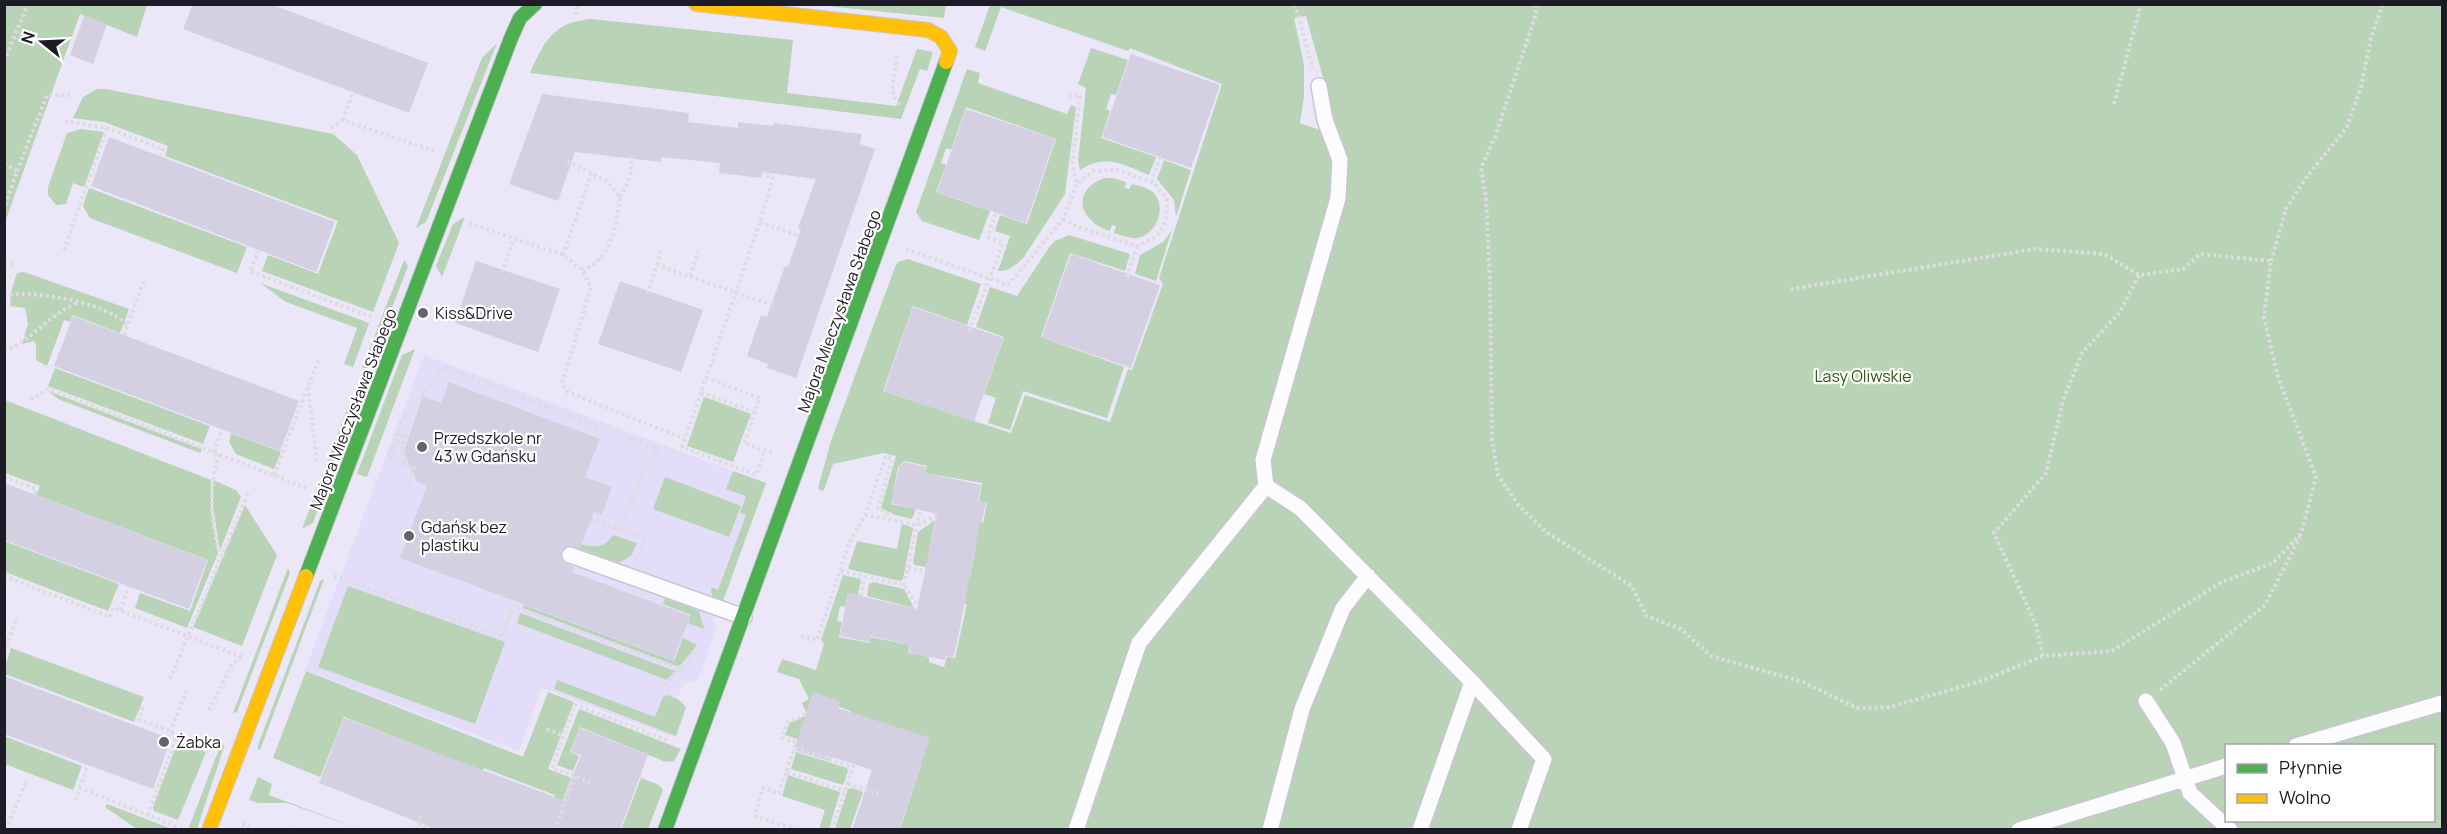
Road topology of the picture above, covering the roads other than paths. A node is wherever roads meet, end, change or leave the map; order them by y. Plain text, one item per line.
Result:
1 (535, 4) edge
2 (696, 4) edge
3 (1319, 87) road end
4 (1266, 486) junction
5 (570, 555) dead end
6 (1368, 576) junction
7 (744, 617) junction
8 (1472, 682) junction
9 (2146, 701) road end
10 (2442, 703) edge
11 (2303, 744) edge
12 (2225, 766) edge
13 (2186, 778) junction
14 (209, 830) edge
15 (665, 830) edge
16 (1076, 830) edge
17 (1270, 830) edge
18 (1420, 830) edge
19 (1519, 830) edge
20 (2019, 830) edge
21 (2230, 830) edge

1 - 14 street, Majora Mieczysława Słabego
2 - 7 street, Majora Mieczysława Słabego
3 - 4 lane
4 - 6 lane
4 - 16 lane
5 - 7 lane
6 - 8 lane
6 - 17 lane
7 - 15 street, Majora Mieczysława Słabego
8 - 18 lane
8 - 19 lane
9 - 13 lane
10 - 11 lane
12 - 13 lane
13 - 20 lane
13 - 21 lane

